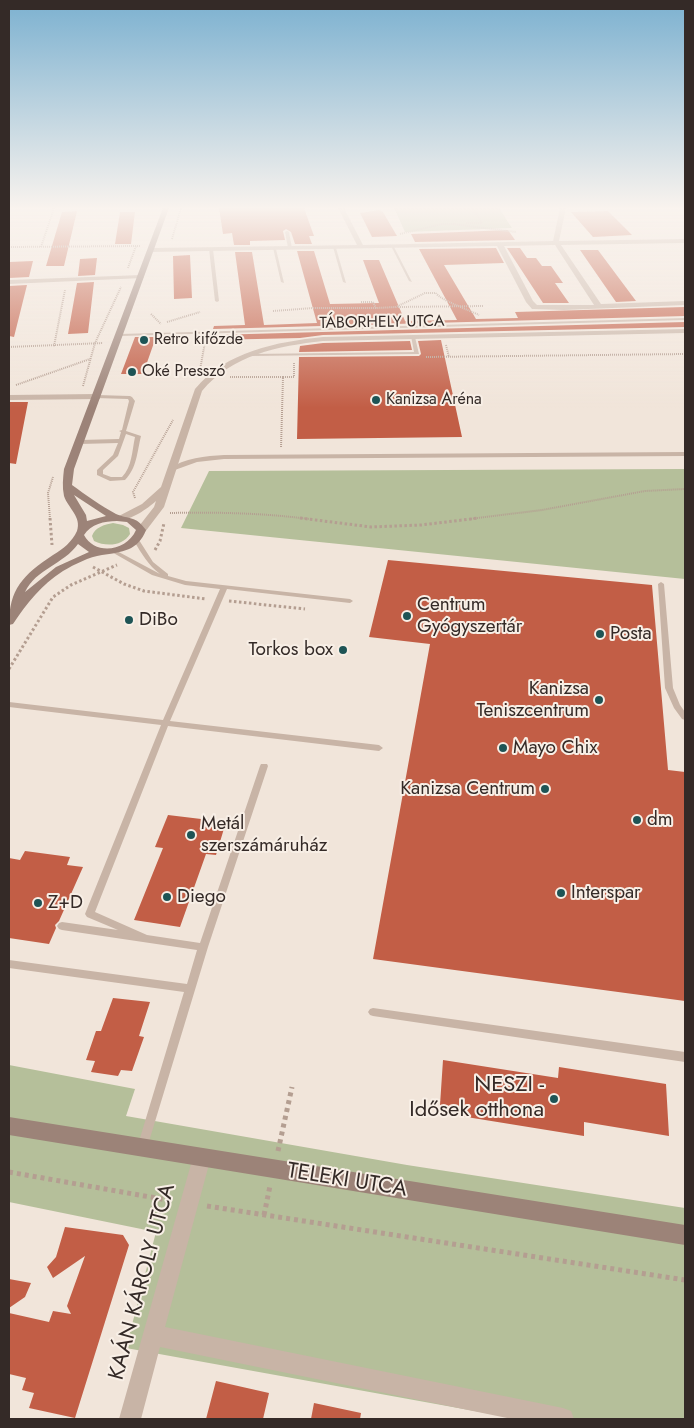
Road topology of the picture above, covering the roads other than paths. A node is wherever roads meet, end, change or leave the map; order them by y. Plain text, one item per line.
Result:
1 (213, 275) edge
2 (281, 275) edge
3 (343, 275) edge
4 (407, 275) edge
5 (516, 275) edge
6 (578, 275) edge
7 (141, 277) joint
8 (411, 281) dead end
9 (9, 282) edge
10 (283, 282) dead end
11 (345, 282) dead end
12 (216, 301) dead end
13 (685, 303) edge
14 (599, 306) junction
15 (685, 319) edge
16 (685, 331) edge
17 (120, 335) junction
18 (413, 337) junction
19 (250, 355) junction
20 (97, 397) junction
21 (9, 398) edge
22 (122, 431) junction
23 (121, 441) junction
24 (80, 442) junction
25 (685, 454) edge
26 (172, 470) junction
27 (68, 488) junction
28 (164, 489) junction
29 (118, 518) junction
30 (81, 533) junction
31 (139, 535) junction
32 (108, 551) junction
33 (176, 581) junction
34 (661, 584) dead end
35 (224, 588) junction
36 (350, 601) dead end
37 (14, 610) junction
38 (9, 622) edge
39 (9, 705) edge
40 (685, 717) edge
41 (166, 722) junction
42 (378, 748) dead end
43 (264, 766) dead end
44 (62, 926) dead end
45 (147, 939) junction
46 (204, 947) junction
47 (9, 964) edge
48 (191, 988) junction
49 (373, 1012) dead end
50 (685, 1057) edge
51 (9, 1126) edge
52 (141, 1148) junction
53 (202, 1157) junction
54 (685, 1236) edge
55 (152, 1334) junction
56 (130, 1419) edge
57 (563, 1419) edge

1 - 12 lane
2 - 10 lane
3 - 11 lane
4 - 8 lane
5 - 14 street
6 - 14 street
7 - 9 street
7 - 17 main road
13 - 14 street
15 - 17 lane
16 - 18 street, TÁBORHELY UTCA
17 - 20 main road
18 - 19 street, TÁBORHELY UTCA
18 - 19 lane
19 - 26 street, TÁBORHELY UTCA
20 - 21 street
20 - 22 lane
20 - 24 main road
22 - 23 lane
22 - 23 lane
23 - 24 lane
24 - 27 main road
25 - 26 lane
26 - 28 street, TÁBORHELY UTCA
27 - 29 main road
27 - 30 main road
28 - 29 street, TÁBORHELY UTCA
28 - 31 street, TÁBORHELY UTCA
29 - 30 main road
29 - 31 main road
30 - 32 main road
30 - 37 main road
31 - 32 main road
31 - 33 lane
32 - 33 lane
32 - 37 main road
33 - 35 lane
34 - 40 lane
35 - 36 lane
35 - 41 lane
37 - 38 main road
39 - 41 lane
41 - 42 lane
41 - 45 lane
43 - 46 lane
44 - 45 lane
45 - 46 lane
46 - 48 lane
47 - 48 lane
48 - 52 lane
49 - 50 lane
51 - 52 main road, TELEKI UTCA
52 - 53 main road, TELEKI UTCA
53 - 54 main road, TELEKI UTCA
53 - 55 street, KAÁN KÁROLY UTCA
55 - 56 street, KAÁN KÁROLY UTCA
55 - 57 street

